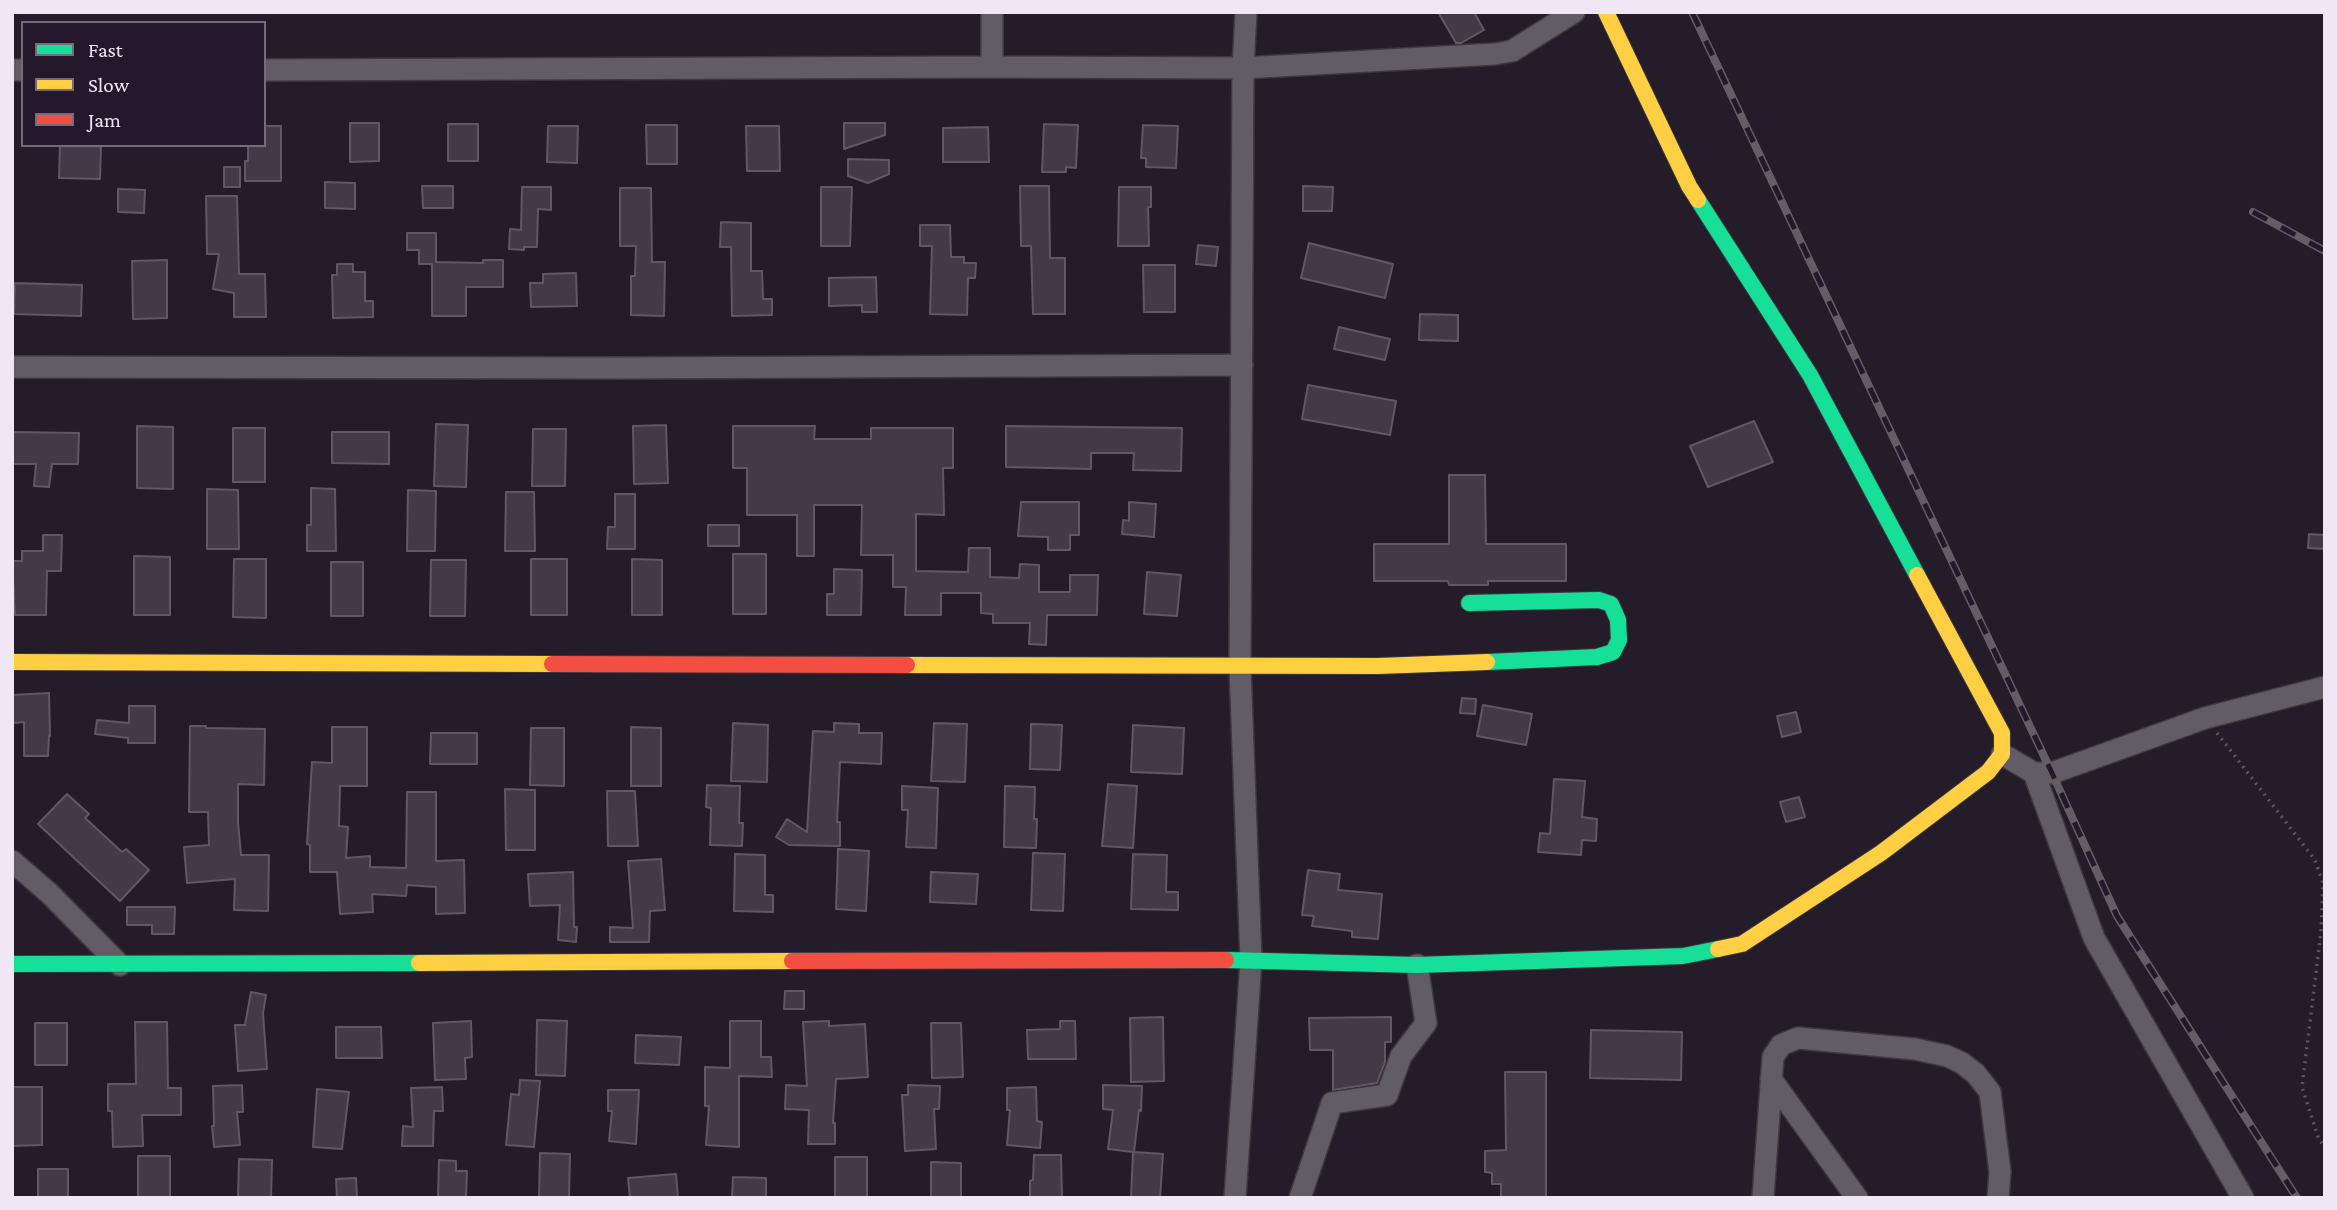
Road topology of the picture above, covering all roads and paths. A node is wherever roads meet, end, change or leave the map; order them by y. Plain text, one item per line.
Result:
1 (992, 12) edge
2 (1247, 12) edge
3 (1574, 12) edge
4 (1606, 12) edge
5 (992, 67) junction
6 (1243, 68) junction
7 (266, 70) edge
8 (1242, 365) junction
9 (12, 367) edge
10 (1469, 603) dead end
11 (12, 663) edge
12 (1240, 667) junction
13 (2325, 687) edge
14 (2205, 718) junction
15 (2002, 754) junction
16 (2034, 773) junction
17 (12, 861) edge
18 (1251, 960) junction
19 (12, 964) edge
20 (120, 965) junction
21 (1418, 965) junction
22 (1771, 1079) junction
23 (2325, 1146) edge
24 (1235, 1198) edge
25 (1300, 1198) edge
26 (1763, 1198) edge
27 (1857, 1198) edge
28 (1998, 1198) edge
29 (2243, 1198) edge

1 - 5 street
2 - 6 street
3 - 6 street
4 - 15 street
5 - 6 street
5 - 7 street
6 - 8 street
8 - 9 street
8 - 12 street
10 - 12 street
11 - 12 street
12 - 18 street
13 - 14 street
14 - 16 street
14 - 23 path
15 - 16 street
15 - 21 street
16 - 29 street
17 - 20 street
18 - 20 street
18 - 21 street
18 - 24 street
19 - 20 street
21 - 25 street
22 - 26 street
22 - 27 street
22 - 28 street

